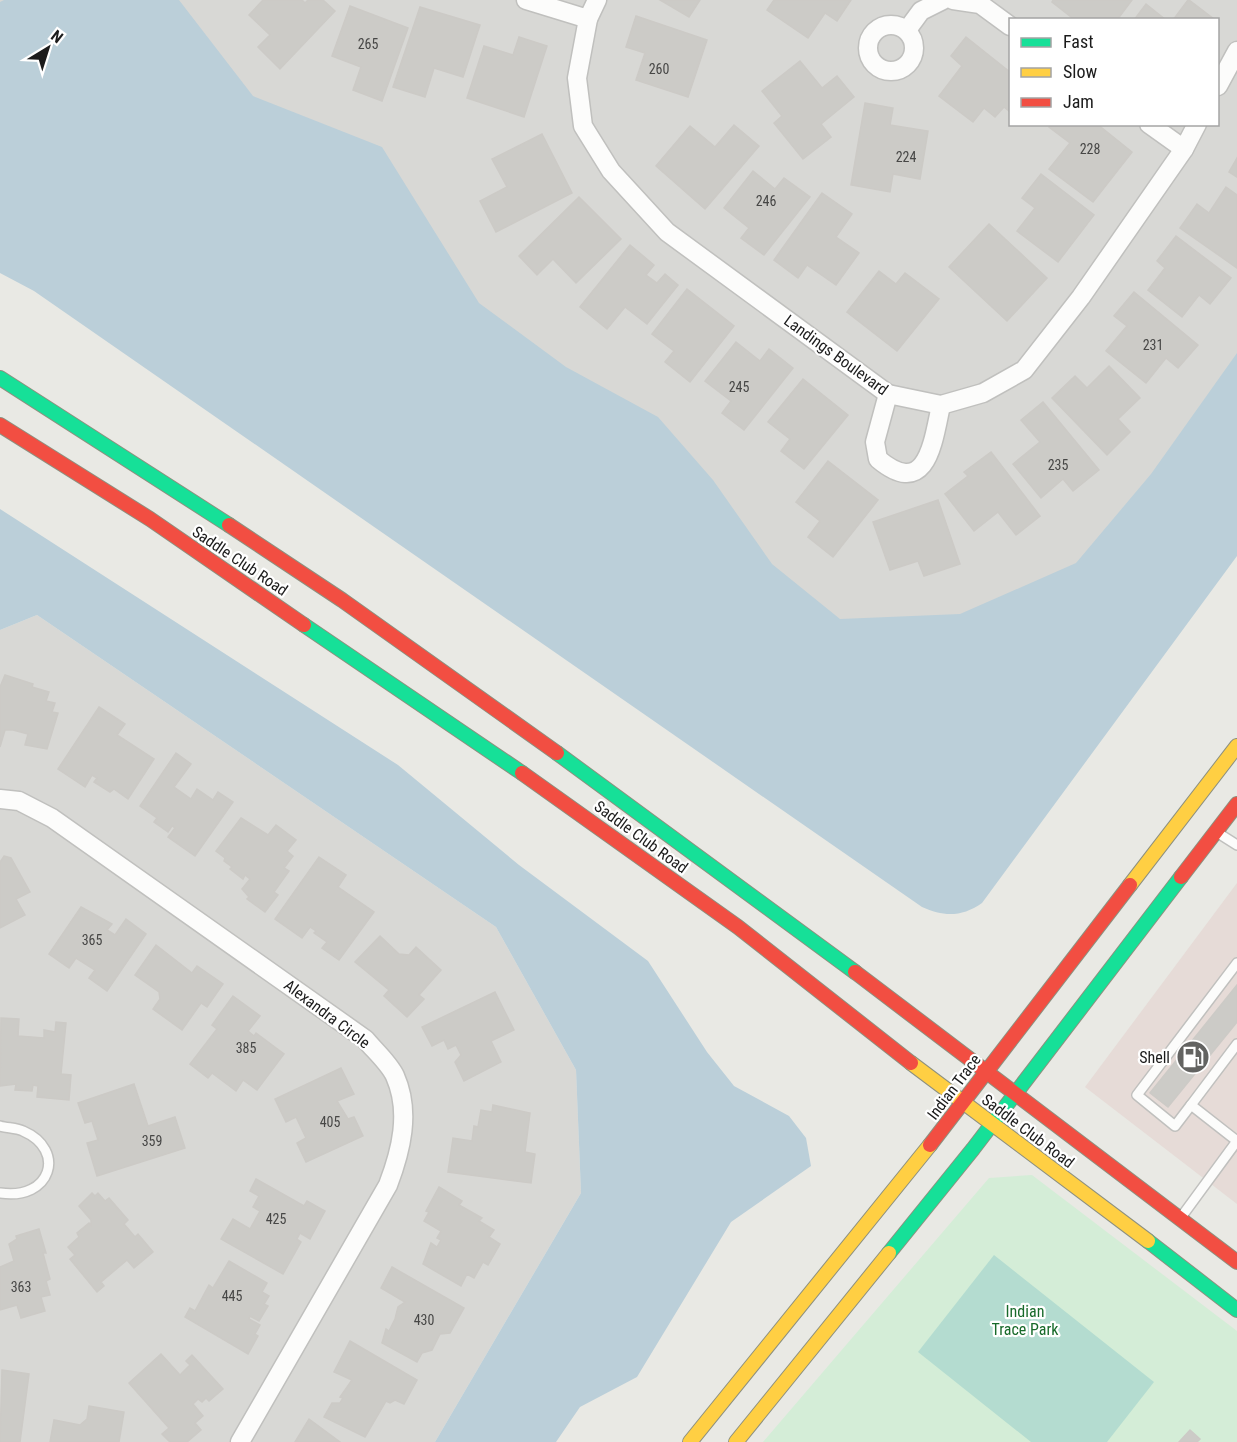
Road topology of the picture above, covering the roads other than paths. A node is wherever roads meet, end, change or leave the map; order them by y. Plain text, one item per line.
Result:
1 (526, 0) edge
2 (597, 0) edge
3 (943, 0) edge
4 (953, 0) edge
5 (588, 19) junction
6 (1009, 25) edge
7 (907, 30) dead end
8 (1237, 51) edge
9 (1219, 84) edge
10 (1152, 126) edge
11 (1196, 126) edge
12 (1184, 149) junction
13 (0, 378) edge
14 (888, 394) junction
15 (941, 405) junction
16 (0, 424) edge
17 (1237, 746) edge
18 (0, 799) edge
19 (1237, 804) edge
20 (1216, 832) junction
21 (1237, 845) edge
22 (1237, 963) edge
23 (1237, 1044) edge
24 (987, 1070) junction
25 (1016, 1093) junction
26 (962, 1103) junction
27 (1191, 1105) junction
28 (991, 1125) junction
29 (0, 1126) edge
30 (0, 1193) edge
31 (1180, 1218) junction
32 (1237, 1262) edge
33 (1237, 1311) edge
34 (240, 1442) edge
35 (690, 1442) edge
36 (736, 1442) edge

1 - 5 street
2 - 5 street, Landings Boulevard
3 - 7 street
4 - 6 street
5 - 14 street, Landings Boulevard
8 - 9 street
10 - 12 street
11 - 12 street, Landings Boulevard
12 - 15 street, Landings Boulevard
13 - 24 street, Saddle Club Road
14 - 15 street, Landings Boulevard
14 - 15 street
16 - 26 street, Saddle Club Road
17 - 24 street, Indian Trace
18 - 34 street, Alexandra Circle
19 - 20 street
20 - 21 lane
20 - 25 street
22 - 27 lane
23 - 27 lane
24 - 25 street, Saddle Club Road
24 - 26 street, Indian Trace
25 - 28 street
25 - 31 street, Saddle Club Road
26 - 28 street, Saddle Club Road
26 - 35 street, Indian Trace
27 - 31 lane
28 - 33 street, Saddle Club Road
28 - 36 street
29 - 30 lane
31 - 32 street, Saddle Club Road

